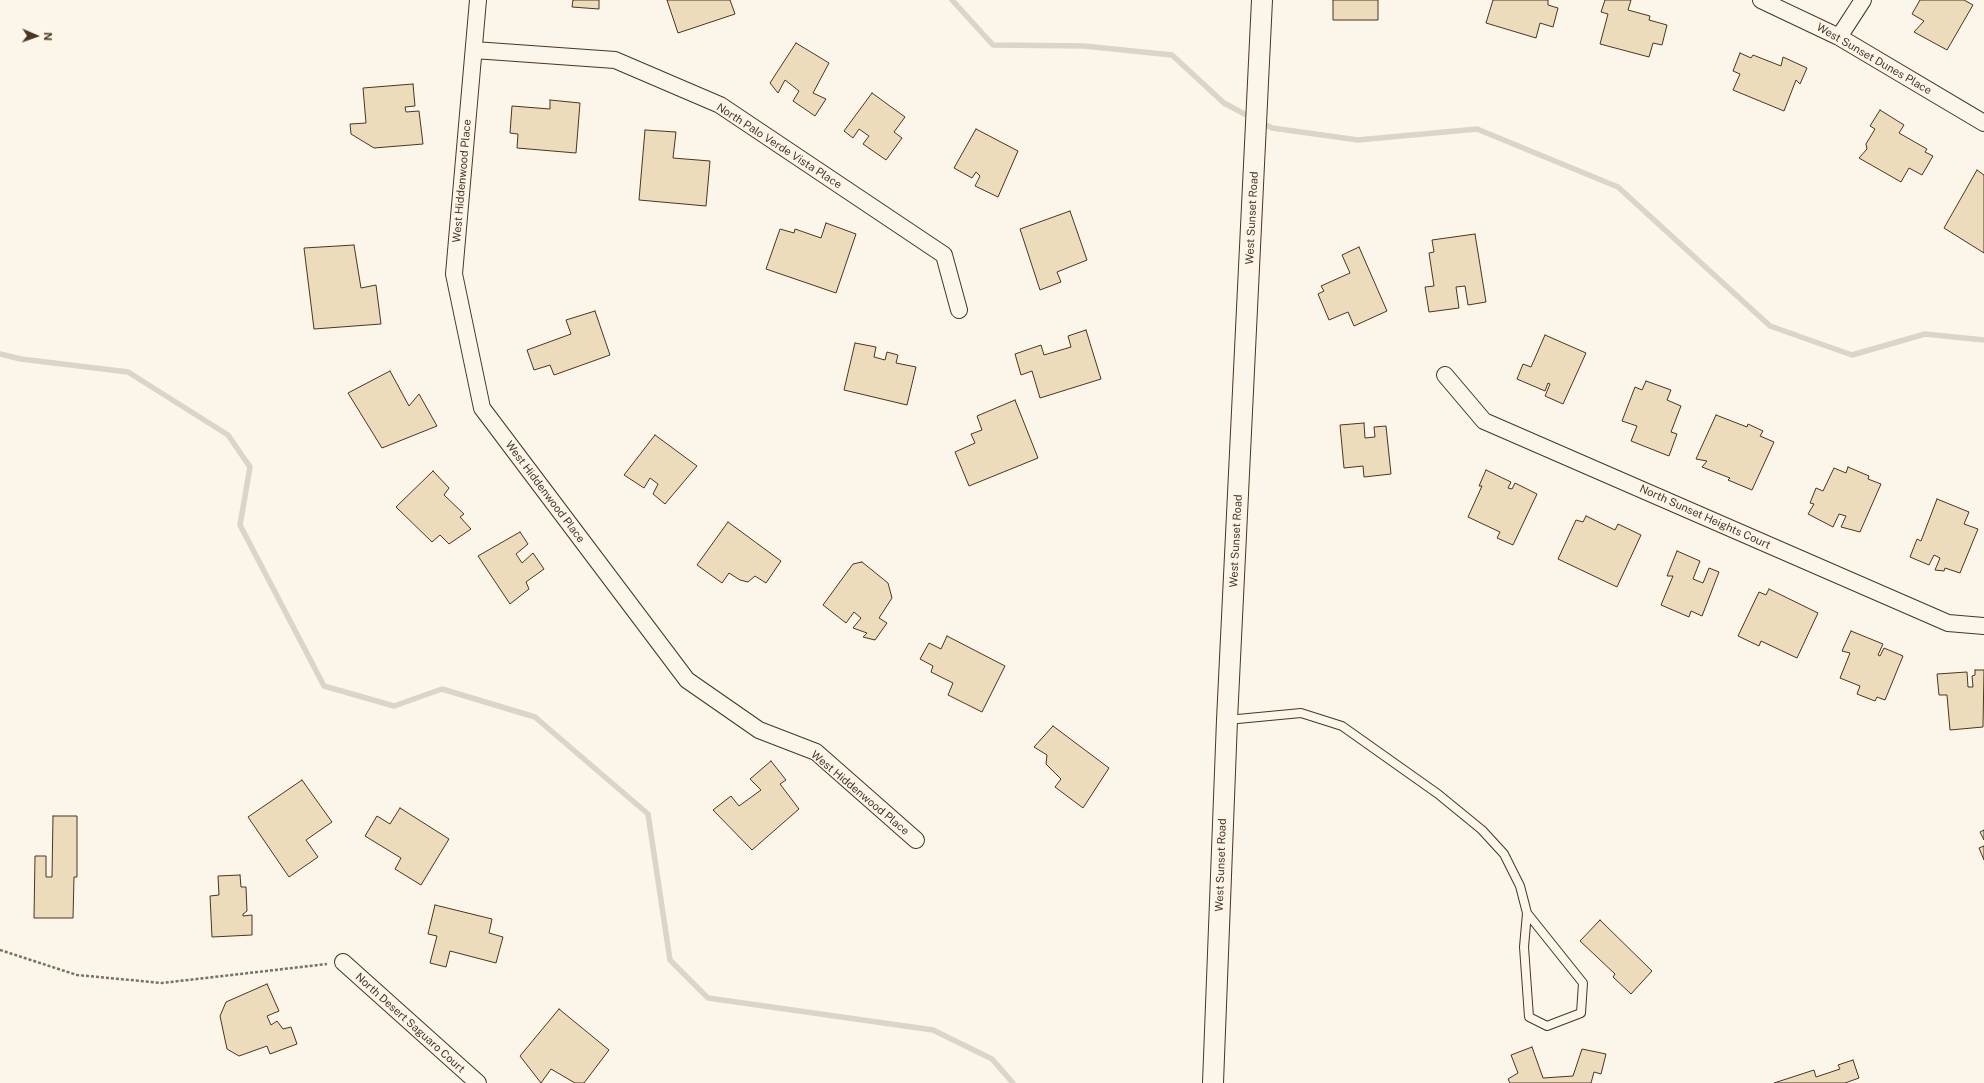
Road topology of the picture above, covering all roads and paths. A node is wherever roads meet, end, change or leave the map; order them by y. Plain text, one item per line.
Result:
1 (478, 0) edge
2 (1262, 0) edge
3 (1761, 0) edge
4 (1863, 0) edge
5 (1839, 36) junction
6 (474, 50) junction
7 (1984, 123) edge
8 (959, 310) dead end
9 (1445, 375) dead end
10 (1984, 626) edge
11 (1227, 720) junction
12 (916, 840) dead end
13 (1527, 913) junction
14 (0, 950) edge
15 (343, 962) joint
16 (478, 1083) edge
17 (1213, 1083) edge

1 - 6 street, West Hiddenwood Place
2 - 11 street, West Sunset Road
3 - 5 street, West Sunset Dunes Place
4 - 5 street
5 - 7 street, West Sunset Dunes Place
6 - 8 street, North Palo Verde Vista Place
6 - 12 street, West Hiddenwood Place
9 - 10 street, North Sunset Heights Court
11 - 13 lane
11 - 17 street, West Sunset Road
13 - 13 lane
14 - 15 path
15 - 16 street, North Desert Saguaro Court

